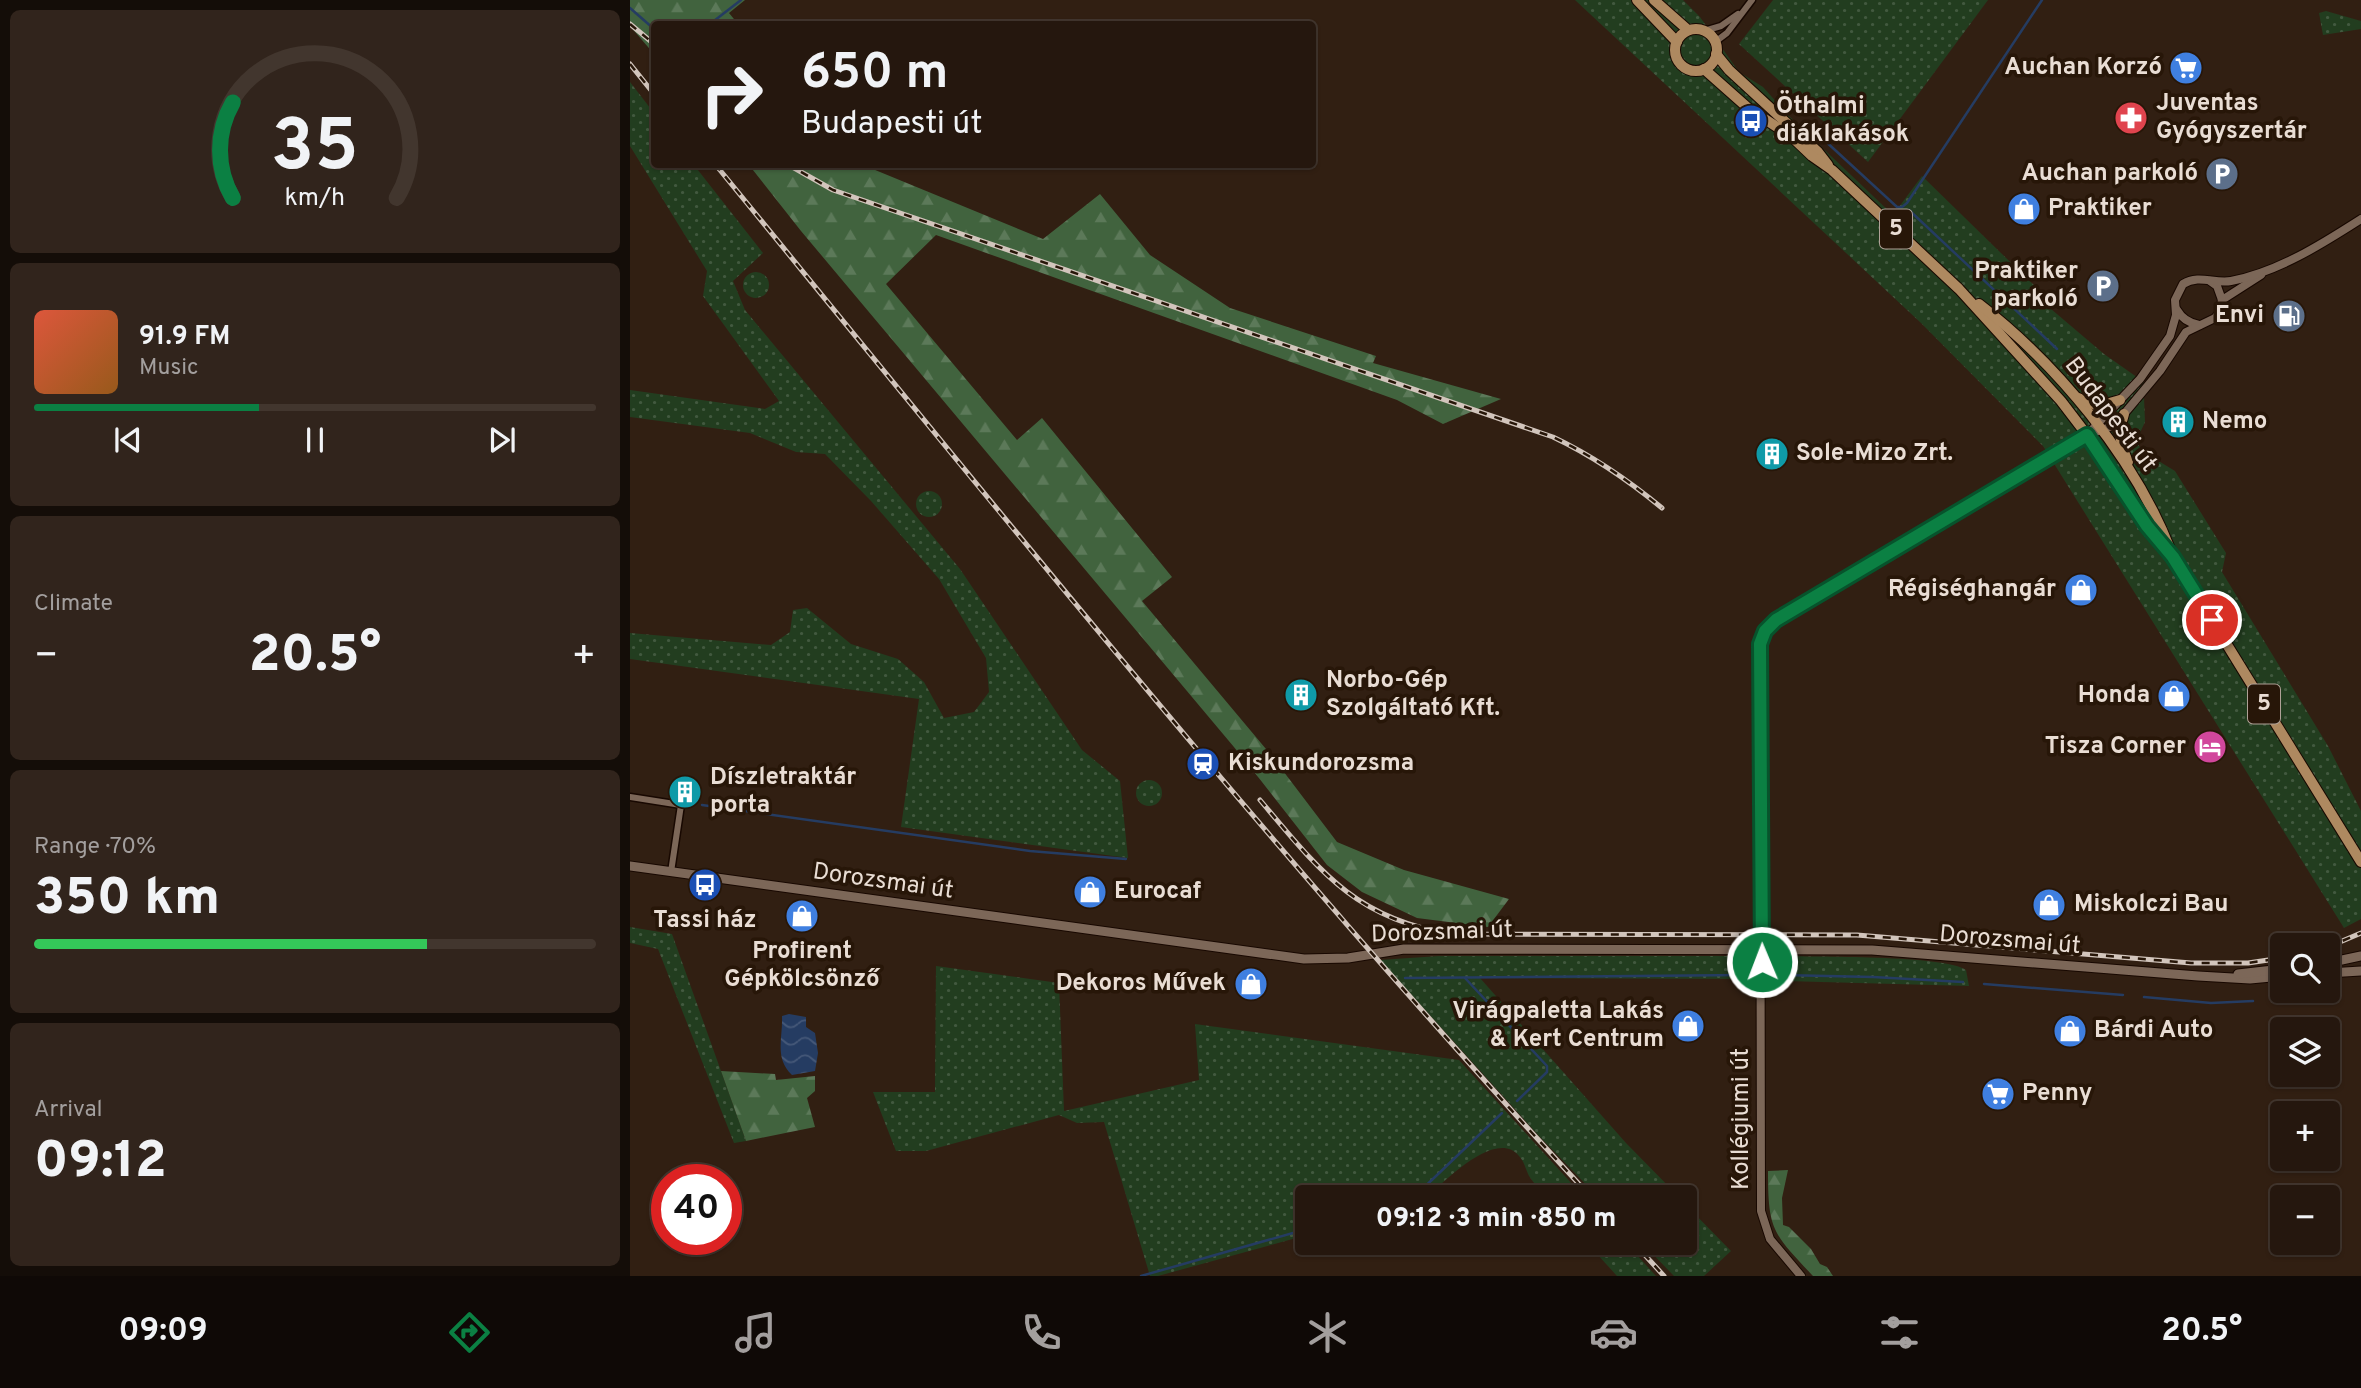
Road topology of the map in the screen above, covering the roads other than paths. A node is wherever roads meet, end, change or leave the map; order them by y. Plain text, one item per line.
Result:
1 (1637, 0) edge
2 (1654, 0) edge
3 (1752, 0) edge
4 (1745, 9) junction
5 (1688, 30) junction
6 (1704, 31) junction
7 (1676, 42) junction
8 (1715, 42) junction
9 (1716, 54) junction
10 (1704, 69) junction
11 (1832, 170) junction
12 (2361, 219) edge
13 (2267, 271) junction
14 (2210, 281) junction
15 (1959, 289) junction
16 (2222, 300) junction
17 (2176, 307) junction
18 (2199, 325) junction
19 (2076, 397) junction
20 (2120, 400) junction
21 (2124, 414) junction
22 (2100, 428) junction
23 (2087, 435) junction
24 (2133, 479) junction
25 (2173, 557) junction
26 (630, 797) edge
27 (2359, 857) edge
28 (630, 866) edge
29 (671, 872) junction
30 (1762, 948) junction
31 (2361, 956) edge
32 (2340, 960) edge
33 (2270, 971) edge
34 (2361, 971) edge
35 (2340, 972) edge
36 (2270, 977) edge
37 (2218, 978) junction
38 (1801, 1276) edge

1 - 7 main road, Budapesti út / 5
2 - 5 main road
3 - 4 street
4 - 6 street
4 - 8 street
5 - 6 main road
5 - 7 main road
6 - 8 main road
7 - 10 main road, Budapesti út / 5
8 - 9 main road
9 - 10 main road
9 - 11 main road, Budapesti út / 5
10 - 11 main road, Budapesti út / 5
11 - 15 main road, Budapesti út / 5
12 - 13 street
13 - 14 street
13 - 16 street
14 - 16 street
14 - 17 street
15 - 19 main road, Budapesti út / 5
15 - 23 main road, Budapesti út / 5
16 - 18 street
17 - 18 street
17 - 20 street
18 - 21 street
19 - 20 main road
19 - 22 main road, Budapesti út / 5
20 - 22 street
21 - 22 street
21 - 24 main road
22 - 23 street
22 - 24 main road, Budapesti út / 5
23 - 25 main road, Budapesti út / 5
23 - 30 street, Kollégiumi út
24 - 25 main road, Budapesti út / 5
25 - 27 main road, Budapesti út / 5
26 - 29 street
28 - 29 main road, Dorozsmai út
29 - 30 main road, Dorozsmai út
30 - 37 main road, Dorozsmai út
30 - 38 street, Kollégiumi út
31 - 32 main road
33 - 37 main road, Dorozsmai út
34 - 35 main road
36 - 37 main road, Dorozsmai út

